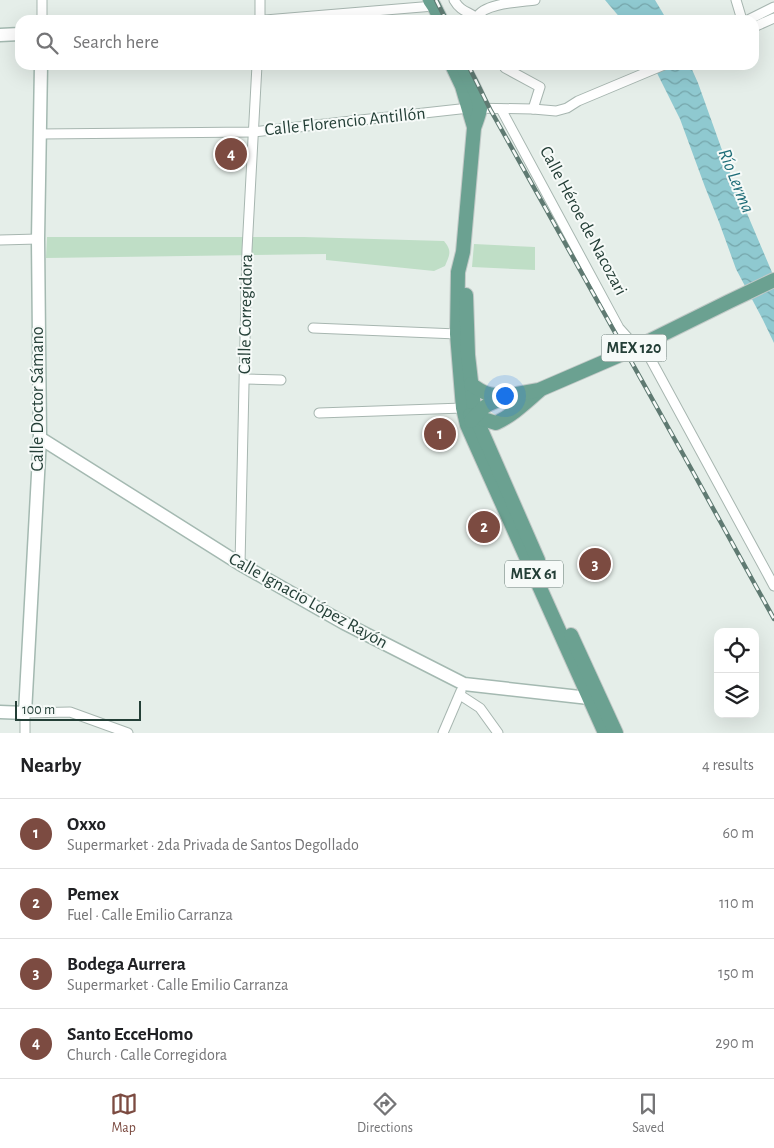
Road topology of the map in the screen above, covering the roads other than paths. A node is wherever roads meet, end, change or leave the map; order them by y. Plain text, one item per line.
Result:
1 (42, 0) edge
2 (260, 0) edge
3 (454, 0) edge
4 (535, 0) edge
5 (736, 0) edge
6 (429, 3) edge
7 (774, 7) edge
8 (42, 15) edge
9 (260, 15) edge
10 (313, 15) edge
11 (437, 15) edge
12 (471, 15) edge
13 (479, 15) edge
14 (740, 15) edge
15 (758, 15) edge
16 (774, 18) edge
17 (759, 25) edge
18 (15, 34) edge
19 (0, 35) edge
20 (41, 70) edge
21 (257, 70) edge
22 (454, 70) edge
23 (464, 70) edge
24 (509, 70) edge
25 (652, 70) edge
26 (475, 109) junction
27 (501, 109) junction
28 (533, 109) junction
29 (254, 132) junction
30 (40, 134) junction
31 (38, 238) junction
32 (0, 240) edge
33 (463, 252) junction
34 (774, 280) edge
35 (313, 328) dead end
36 (457, 334) junction
37 (636, 347) junction
38 (245, 379) junction
39 (281, 380) dead end
40 (471, 384) junction
41 (540, 390) junction
42 (506, 396) junction
43 (319, 413) dead end
44 (467, 416) junction
45 (496, 423) junction
46 (40, 438) junction
47 (486, 442) junction
48 (240, 564) junction
49 (774, 586) edge
50 (462, 689) junction
51 (596, 699) junction
52 (0, 712) edge
53 (25, 713) junction
54 (25, 733) edge
55 (128, 733) edge
56 (443, 733) edge
57 (498, 733) edge
58 (605, 733) edge
59 (616, 733) edge

1 - 8 street
2 - 9 street
3 - 12 street
4 - 13 street
5 - 14 street
6 - 10 street
6 - 11 main road
7 - 15 street
16 - 17 street
18 - 19 street
20 - 30 street, Calle Doctor Sámano
21 - 29 street, Calle Corregidora
22 - 26 main road
23 - 26 main road
24 - 28 street
25 - 28 street, Calle Florencio Antillón
26 - 27 street, Calle Florencio Antillón
26 - 29 street, Calle Florencio Antillón
26 - 33 main road
27 - 28 street, Calle Florencio Antillón
27 - 37 street, Calle Héroe de Nacozari
29 - 30 street, Calle Florencio Antillón
29 - 38 street, Calle Corregidora
30 - 31 street, Calle Doctor Sámano
31 - 32 street
31 - 46 street, Calle Doctor Sámano
33 - 36 main road
33 - 40 main road
34 - 37 main road, MEX 120
35 - 36 street
36 - 44 main road
37 - 41 main road, MEX 120
37 - 49 street, Calle Héroe de Nacozari
38 - 39 street
38 - 48 street, Calle Corregidora
40 - 42 main road, MEX 120
40 - 44 main road
41 - 42 main road, MEX 120
41 - 45 main road, MEX 120
42 - 44 main road, MEX 120
43 - 44 street
44 - 45 main road
44 - 47 main road, MEX 61
44 - 51 main road, MEX 61
45 - 47 main road
46 - 48 street, Calle Ignacio López Rayón
46 - 53 street, Calle Doctor Sámano
47 - 51 main road, MEX 61
48 - 50 street, Calle Ignacio López Rayón
50 - 51 street, Calle Ignacio López Rayón
50 - 56 street
50 - 57 street
51 - 58 main road, MEX 61
51 - 59 main road, MEX 61
52 - 53 street
53 - 54 street, Calle Doctor Sámano
53 - 55 street

